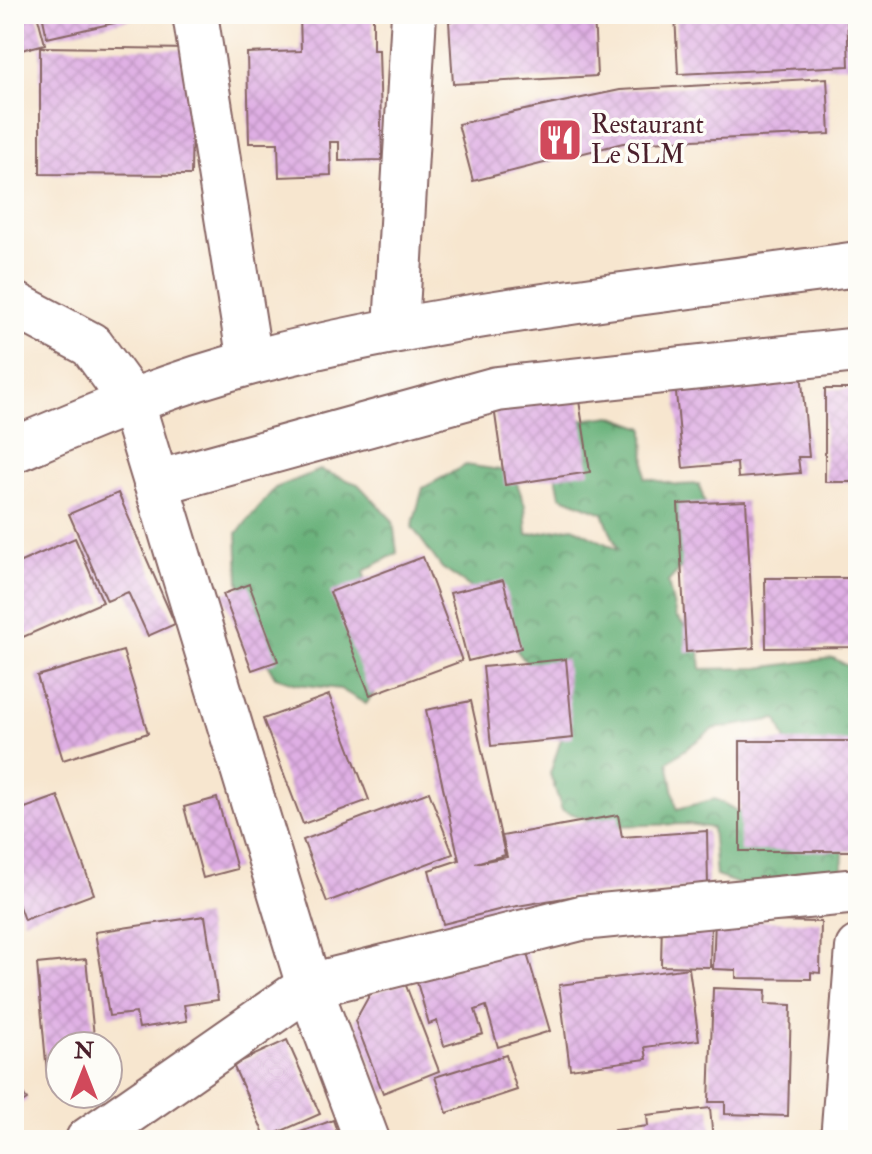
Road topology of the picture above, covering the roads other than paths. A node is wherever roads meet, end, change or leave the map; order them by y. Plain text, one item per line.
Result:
1 (195, 14) edge
2 (414, 14) edge
3 (858, 264) edge
4 (14, 304) edge
5 (396, 328) junction
6 (858, 350) edge
7 (250, 362) junction
8 (131, 400) junction
9 (14, 450) edge
10 (156, 483) junction
11 (858, 891) edge
12 (858, 948) edge
13 (309, 986) junction
14 (88, 1140) edge
15 (367, 1140) edge
16 (843, 1140) edge

1 - 7 street
2 - 5 street
3 - 5 street
4 - 8 street
5 - 7 street
6 - 10 street
7 - 8 street
8 - 9 street
8 - 10 street
10 - 13 street
11 - 13 street
12 - 16 street
13 - 14 street
13 - 15 street

